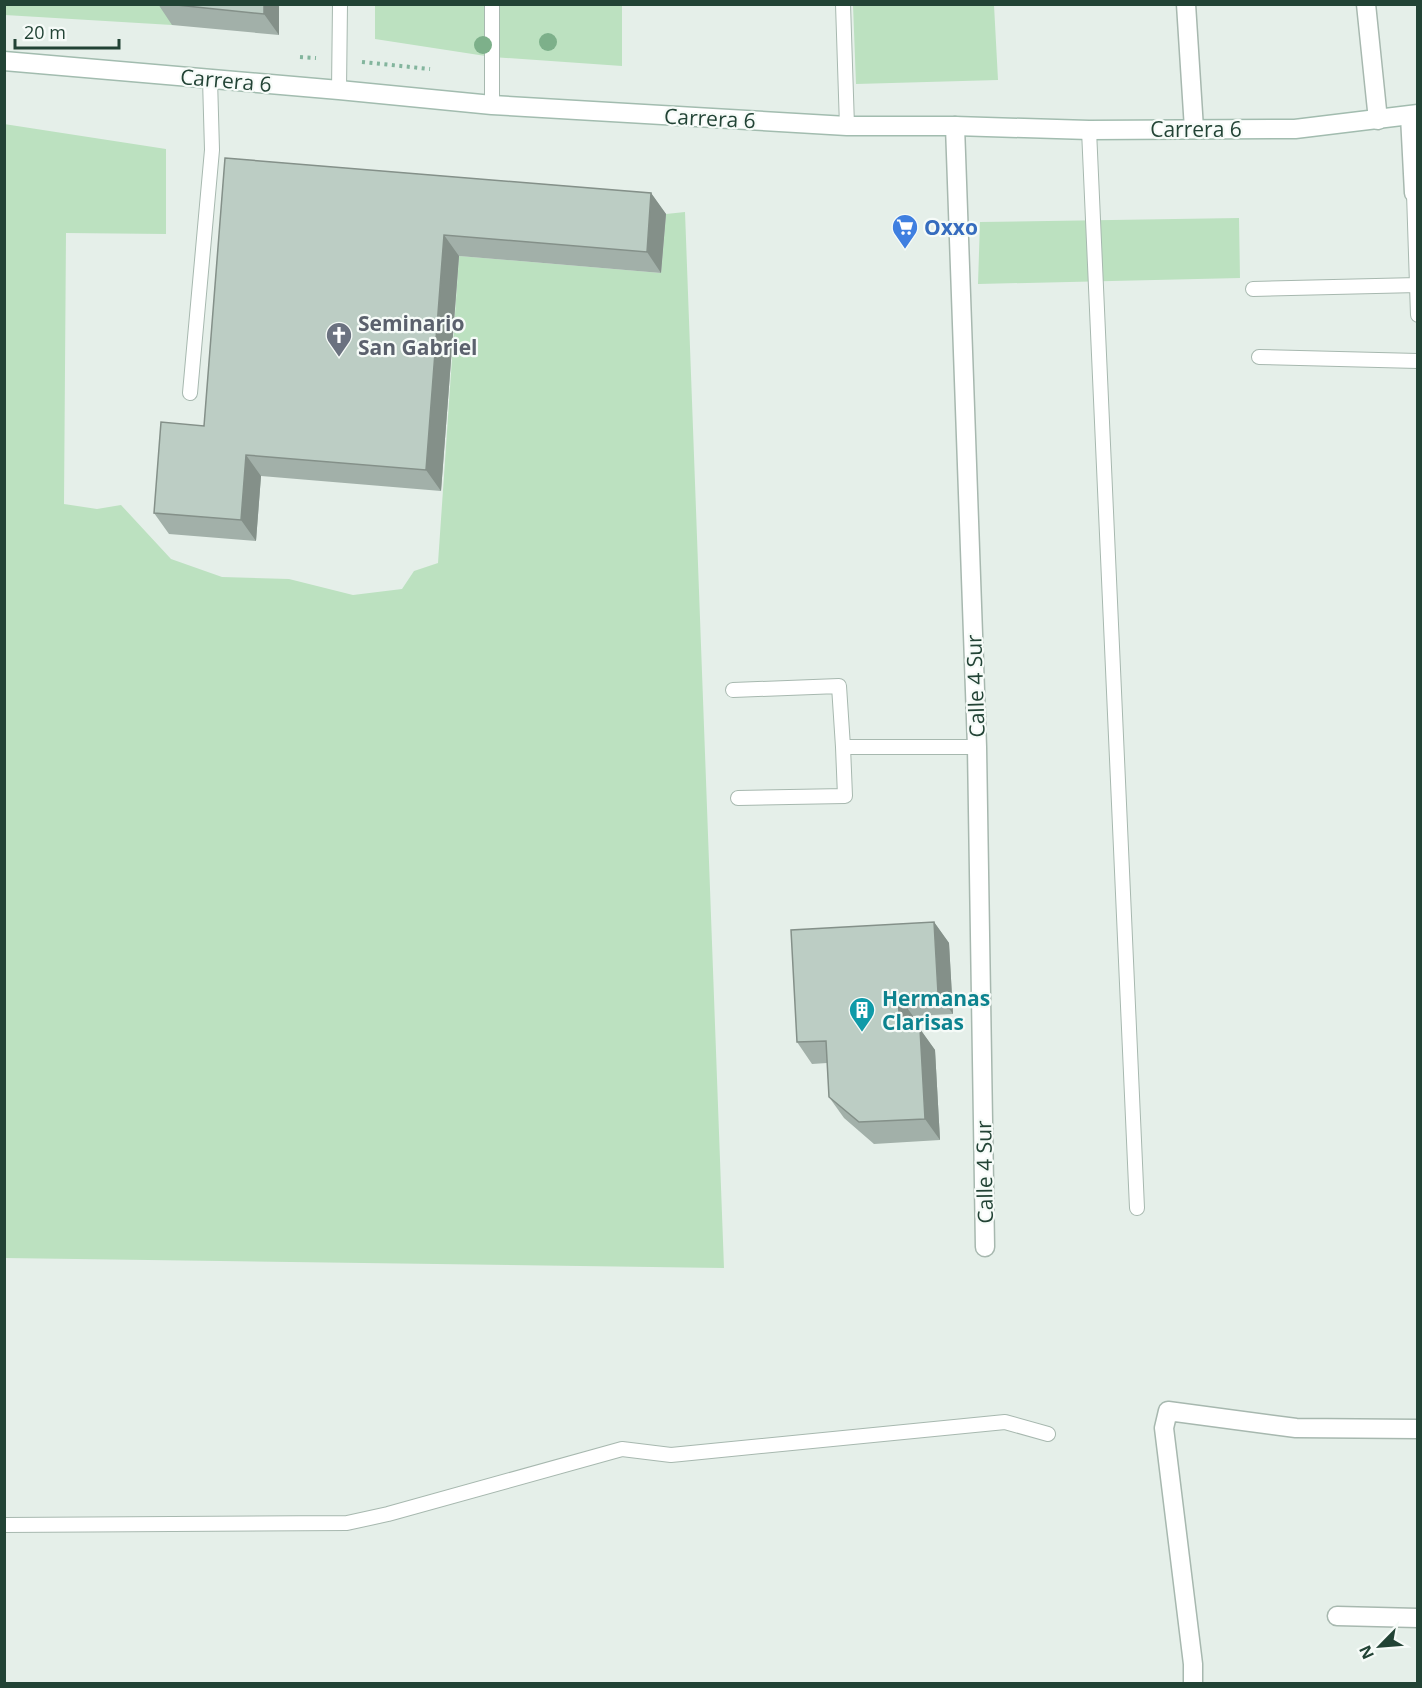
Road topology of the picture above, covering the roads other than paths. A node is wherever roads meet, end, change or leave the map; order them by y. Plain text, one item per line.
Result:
1 (340, 4) edge
2 (492, 4) edge
3 (843, 4) edge
4 (1186, 4) edge
5 (1366, 4) edge
6 (4, 61) edge
7 (210, 79) junction
8 (339, 90) junction
9 (492, 105) junction
10 (1414, 115) edge
11 (1378, 120) junction
12 (847, 126) junction
13 (955, 126) junction
14 (1194, 129) junction
15 (1089, 130) junction
16 (1414, 193) joint
17 (1417, 285) edge
18 (1253, 289) dead end
19 (1418, 315) edge
20 (1259, 357) dead end
21 (1418, 361) edge
22 (190, 393) dead end
23 (733, 690) dead end
24 (843, 747) junction
25 (977, 747) junction
26 (738, 798) dead end
27 (1137, 1208) dead end
28 (986, 1247) dead end
29 (1418, 1429) edge
30 (1048, 1434) dead end
31 (4, 1525) edge
32 (1337, 1616) dead end
33 (1418, 1618) edge
34 (1193, 1683) edge

1 - 8 lane
2 - 9 lane
3 - 12 lane
4 - 14 street
5 - 11 street
6 - 7 street, Carrera 6
7 - 8 street, Carrera 6
7 - 22 lane
8 - 9 street, Carrera 6
9 - 12 street, Carrera 6
10 - 11 street, Carrera 6
10 - 16 street
11 - 14 street, Carrera 6
12 - 13 street, Carrera 6
13 - 15 street, Carrera 6
13 - 25 street, Calle 4 Sur
14 - 15 street, Carrera 6
15 - 27 lane
16 - 17 lane
17 - 18 lane
17 - 19 lane
20 - 21 lane
23 - 24 lane
24 - 25 lane
24 - 26 lane
25 - 28 street, Calle 4 Sur
29 - 34 street
30 - 31 lane
32 - 33 street

